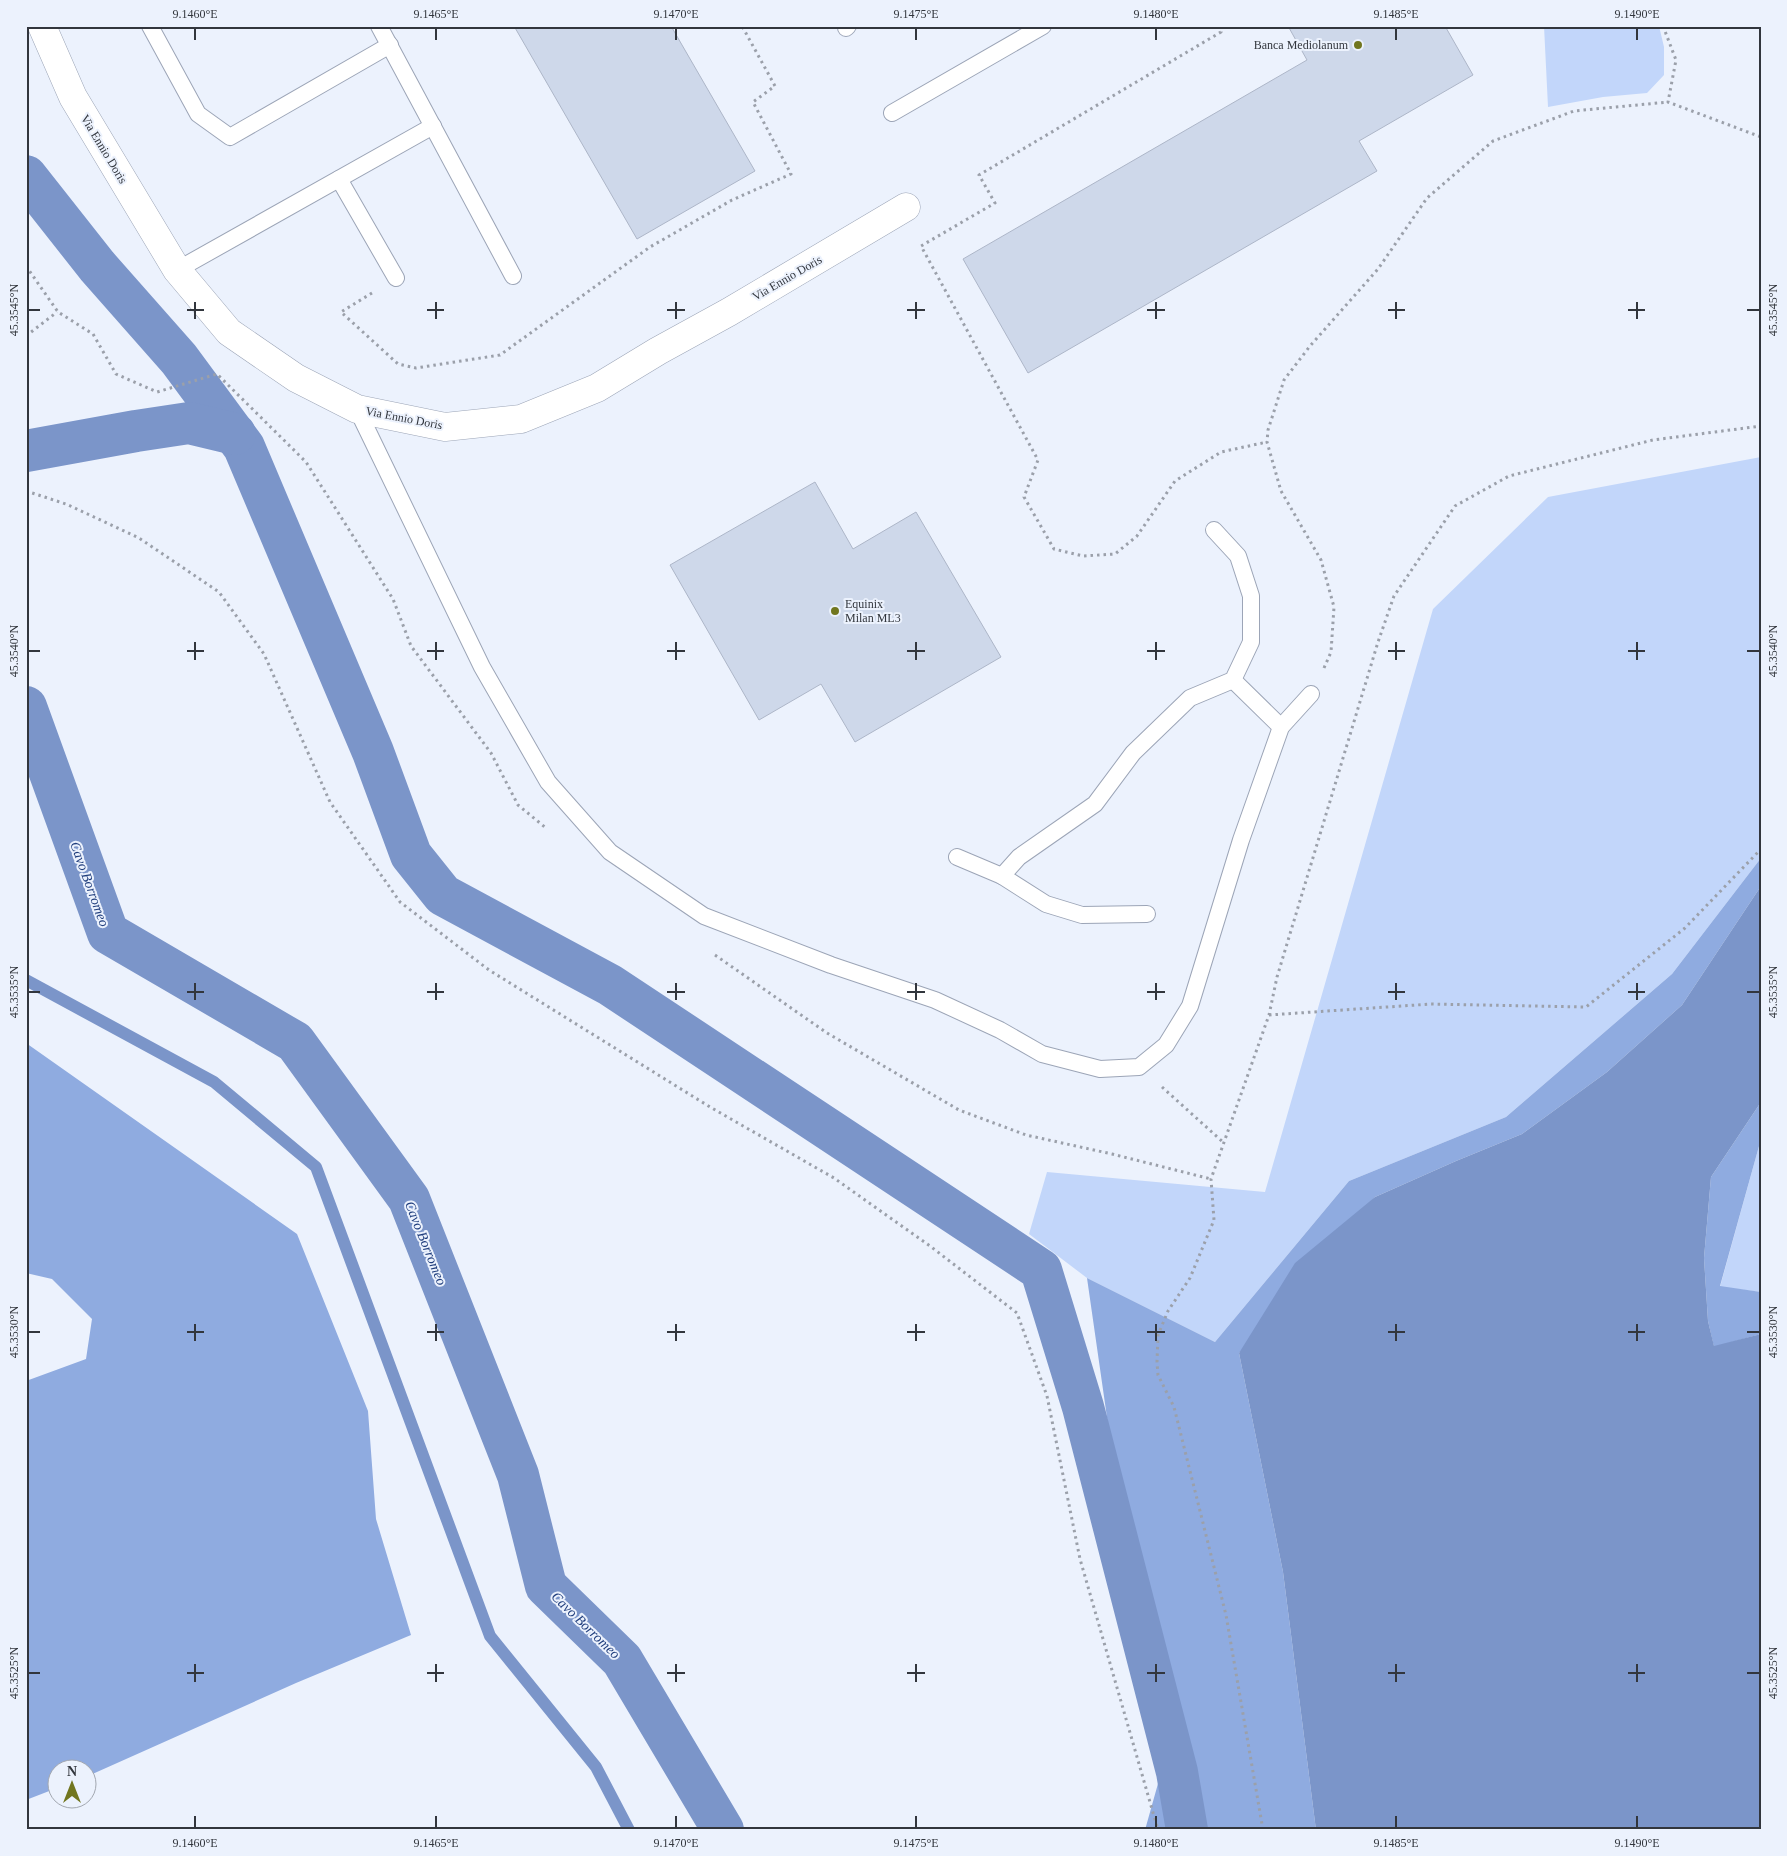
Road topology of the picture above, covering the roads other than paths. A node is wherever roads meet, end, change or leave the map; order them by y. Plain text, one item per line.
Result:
1 (42, 26) edge
2 (150, 26) edge
3 (379, 26) edge
4 (1043, 26) edge
5 (390, 45) junction
6 (892, 113) dead end
7 (433, 126) junction
8 (339, 180) junction
9 (906, 207) dead end
10 (177, 270) junction
11 (513, 276) dead end
12 (396, 278) road end
13 (357, 409) junction
14 (1214, 530) dead end
15 (1233, 680) junction
16 (1311, 694) road end
17 (1281, 727) junction
18 (957, 857) dead end
19 (1002, 876) junction
20 (1147, 914) dead end

1 - 10 street, Via Ennio Doris
2 - 5 lane
3 - 5 lane
4 - 6 lane
5 - 7 lane
7 - 8 lane
7 - 11 lane
8 - 10 lane
8 - 12 lane
9 - 13 street, Via Ennio Doris
10 - 13 street, Via Ennio Doris
13 - 17 lane
14 - 15 lane
15 - 17 lane
15 - 19 lane
16 - 17 lane
18 - 19 lane
19 - 20 lane

